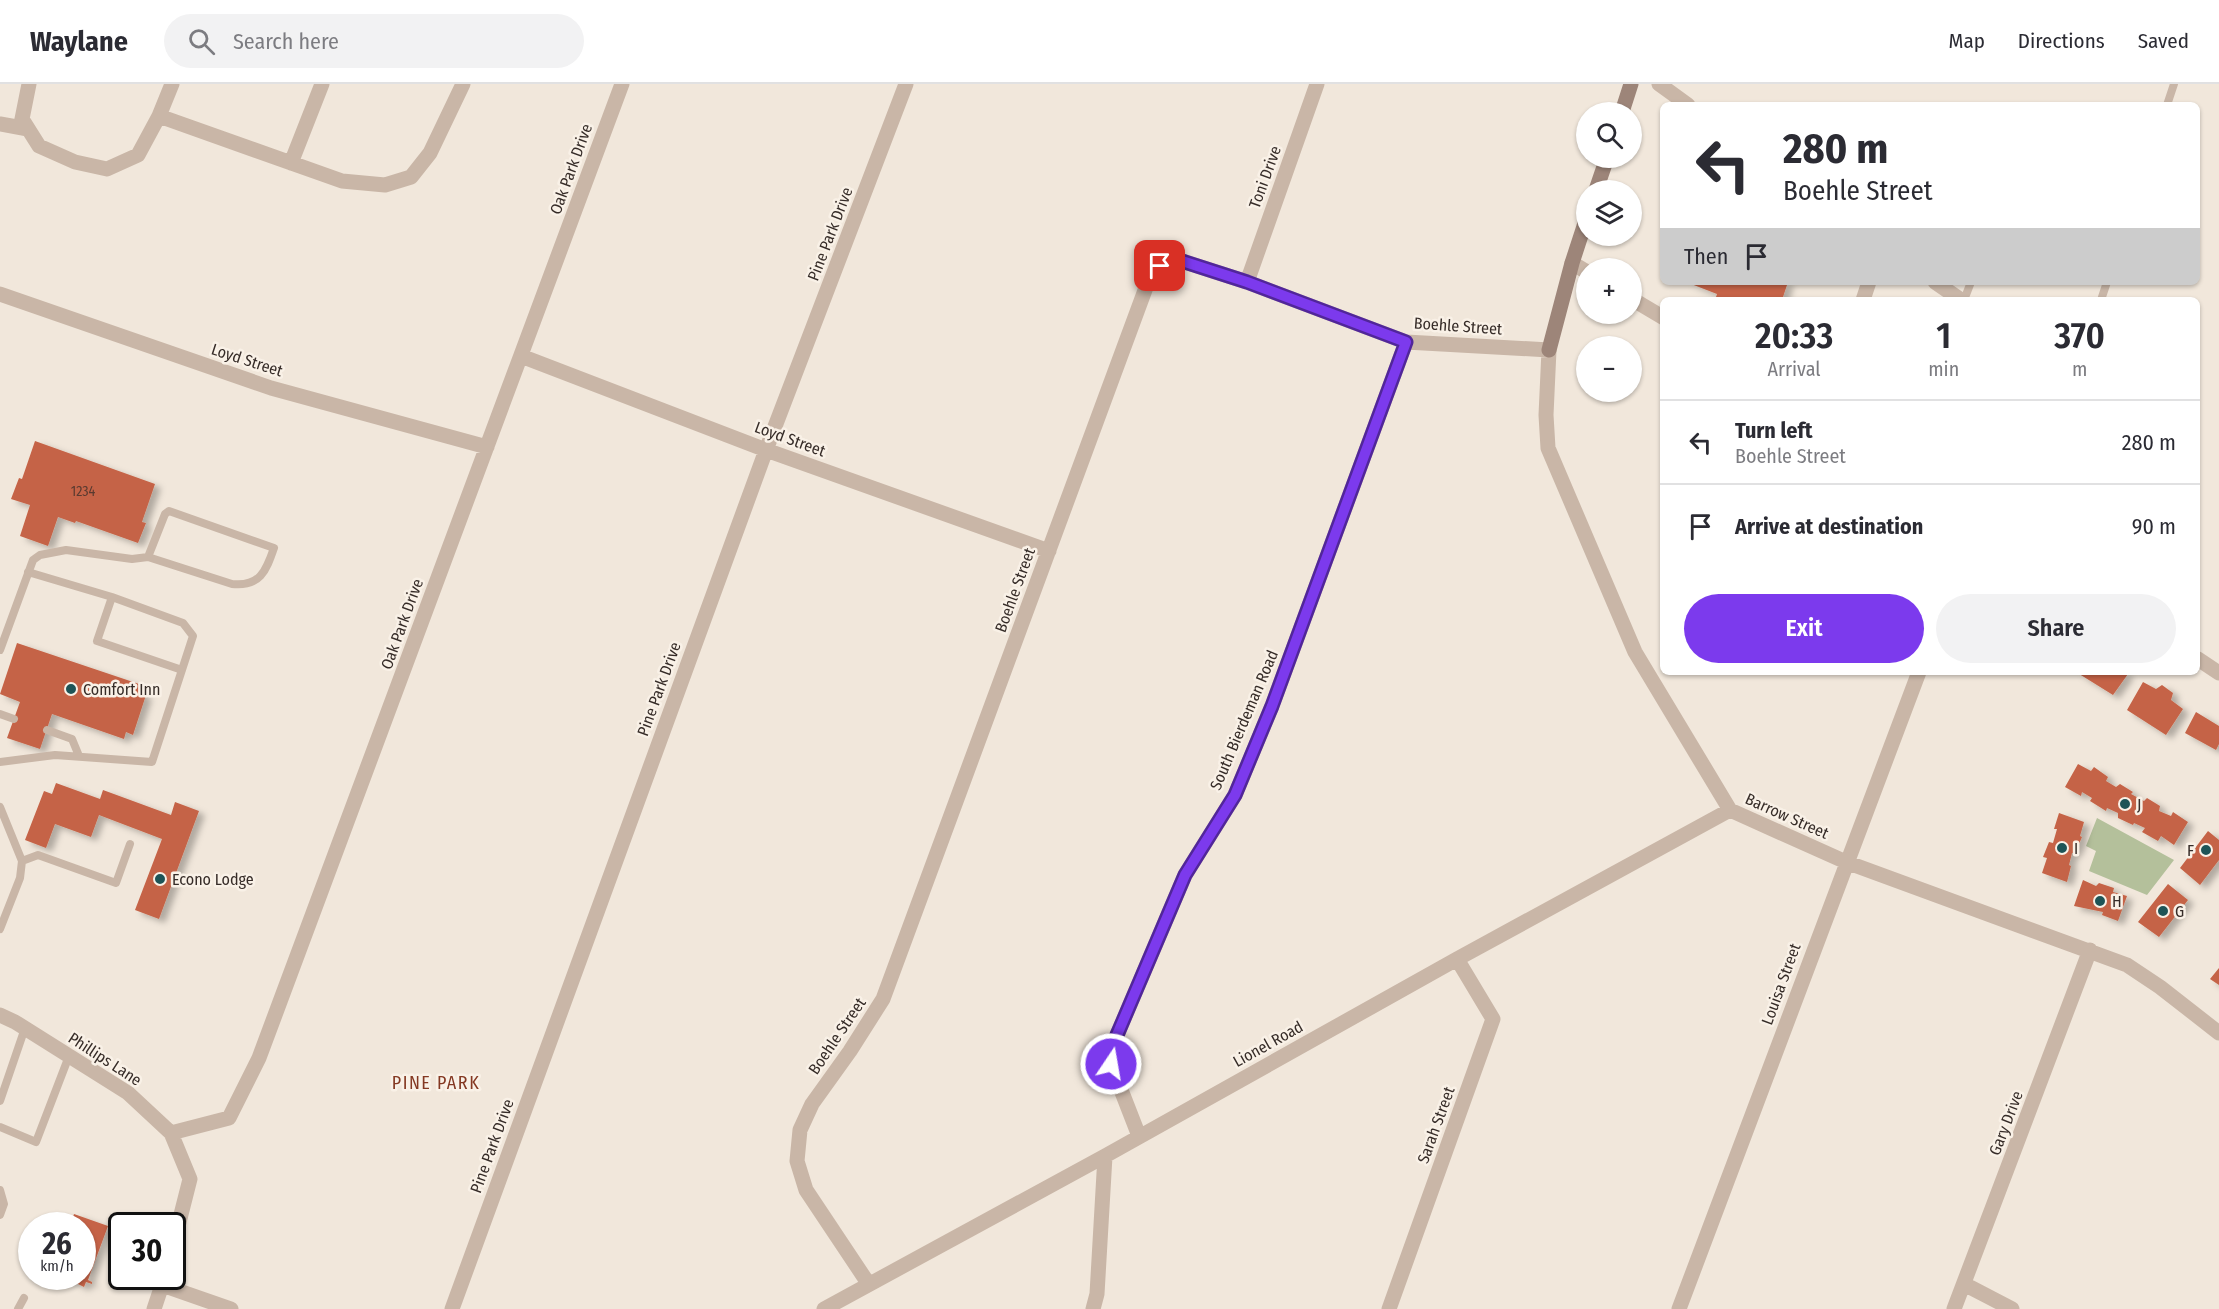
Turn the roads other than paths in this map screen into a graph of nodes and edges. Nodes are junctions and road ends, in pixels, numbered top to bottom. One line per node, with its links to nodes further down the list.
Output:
1 (29, 84): 16 (street)
2 (172, 84): 14 (street)
3 (322, 84): 17 (street)
4 (463, 84): 17 (street)
5 (622, 84): 29 (street, Oak Park Drive)
6 (906, 84): 31 (street, Pine Park Drive)
7 (1317, 84): 21 (street, Toni Drive)
8 (1631, 84): 11 (street)
9 (1659, 84): 12 (street)
10 (2174, 84): 13 (lane)
11 (1625, 102)
12 (1684, 102)
13 (2168, 102)
14 (159, 116): 16 (street); 17 (street)
15 (0, 124): 16 (street)
16 (28, 129)
17 (291, 163)
18 (1578, 246): 19 (street)
19 (1572, 263): 20 (street); 28 (street)
20 (1576, 265)
21 (1247, 282): 27 (street, Boehle Street); 32 (street, Boehle Street)
22 (1940, 285): 24 (street)
23 (0, 294): 30 (street, Loyd Street)
24 (1958, 297)
25 (1642, 305): 26 (street)
26 (1660, 316)
27 (1406, 342): 28 (street, Boehle Street); 61 (street, South Bierdeman Road)
28 (1550, 350): 47 (street, Barrow Street)
29 (521, 356): 30 (street, Oak Park Drive); 31 (street, Loyd Street)
30 (487, 447): 60 (street, Oak Park Drive)
31 (766, 450): 32 (street, Loyd Street); 74 (street, Pine Park Drive)
32 (1049, 551): 66 (street, Boehle Street)
33 (148, 557): 33 (lane); 34 (lane)
34 (28, 572): 35 (lane); 36 (lane)
35 (112, 597): 38 (lane); 38 (lane)
36 (0, 650)
37 (2200, 660): 39 (street)
38 (182, 670): 44 (lane)
39 (2219, 674)
40 (1918, 675): 50 (street, Louisa Street)
41 (0, 714): 42 (lane)
42 (14, 719)
43 (47, 730): 44 (lane)
44 (79, 756): 45 (lane)
45 (0, 762)
46 (0, 807): 49 (lane)
47 (1730, 810): 50 (street, Barrow Street); 53 (street, Lionel Road)
48 (130, 844): 49 (lane)
49 (22, 861): 51 (lane)
50 (1846, 862): 52 (street, Barrow Street); 78 (street, Louisa Street)
51 (0, 928)
52 (2090, 950): 56 (street, Barrow Street); 67 (street, Gary Drive)
53 (1457, 958): 61 (street, Lionel Road); 77 (street, Sarah Street)
54 (0, 1016): 55 (street, Phillips Lane)
55 (26, 1028): 57 (street, Phillips Lane); 58 (lane)
56 (2219, 1033)
57 (69, 1056): 59 (lane); 60 (street, Phillips Lane)
58 (0, 1101)
59 (0, 1127)
60 (171, 1133): 64 (street, Phillips Lane)
61 (1139, 1136): 62 (street, Lionel Road)
62 (1106, 1156): 66 (street, Lionel Road); 76 (street)
63 (1, 1193): 65 (lane)
64 (182, 1212)
65 (0, 1215)
66 (868, 1283): 75 (street, Lionel Road)
67 (1964, 1284): 79 (street, Gary Drive); 80 (street)
68 (161, 1290): 72 (street)
69 (186, 1290): 73 (street)
70 (24, 1298): 71 (lane)
71 (18, 1309)
72 (154, 1309)
73 (231, 1309)
74 (452, 1309)
75 (824, 1309)
76 (1093, 1309)
77 (1389, 1309)
78 (1679, 1309)
79 (1954, 1309)
80 (2012, 1309)

